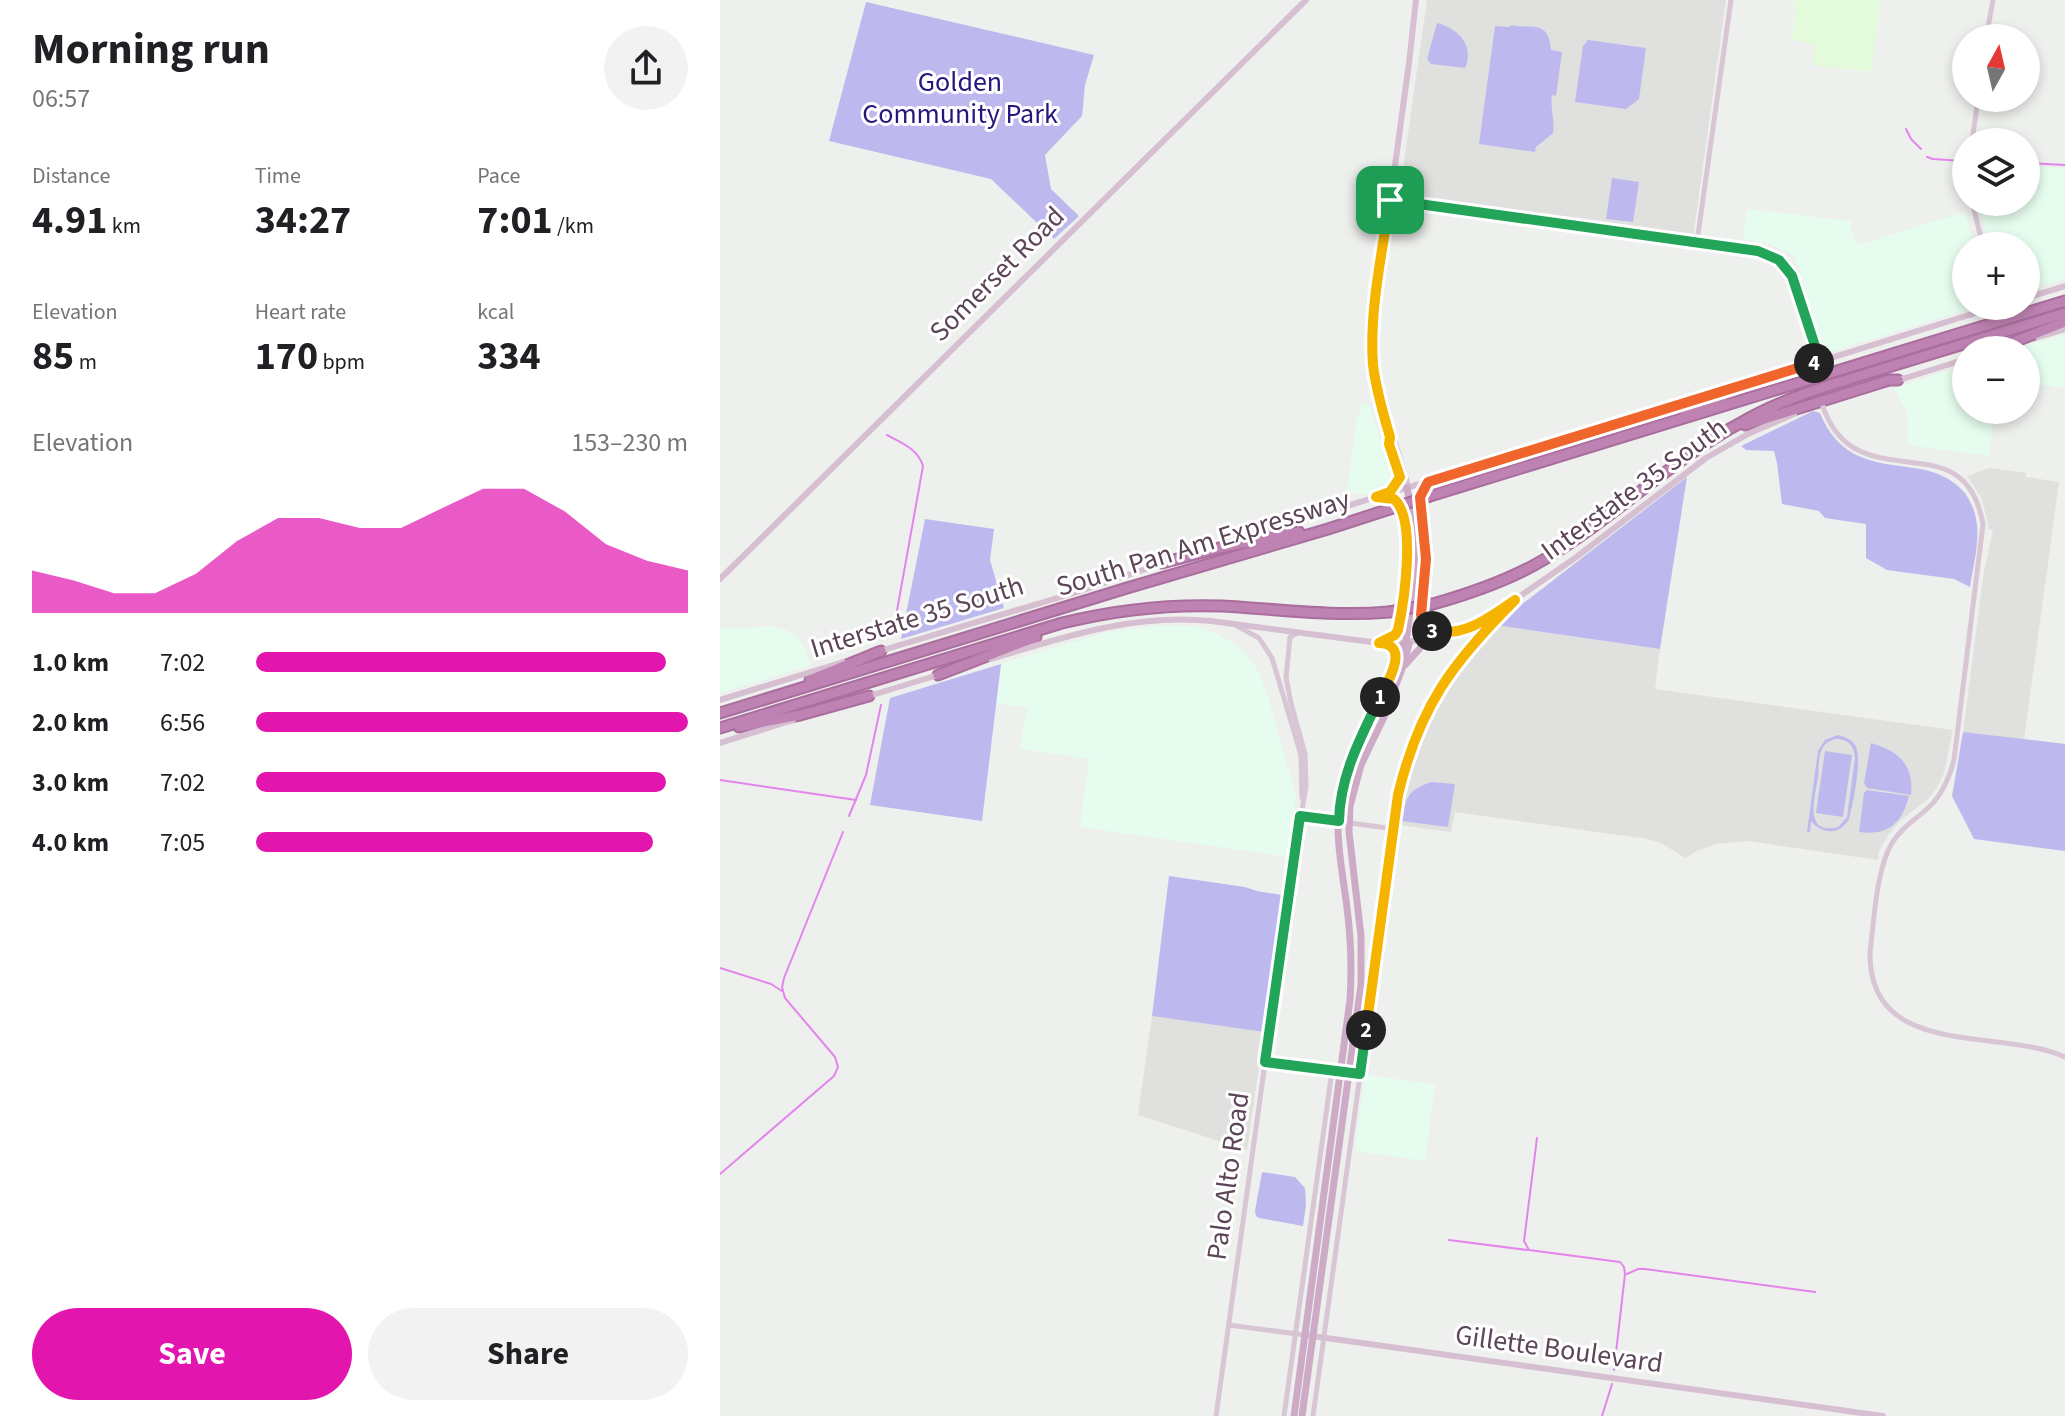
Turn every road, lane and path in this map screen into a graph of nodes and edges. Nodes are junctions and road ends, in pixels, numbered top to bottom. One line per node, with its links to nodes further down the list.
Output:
1 (1306, 0): 31 (main road, Somerset Road)
2 (1416, 0): 6 (main road)
3 (1731, 0): 7 (street)
4 (1993, 0): 5 (street)
5 (1989, 24)
6 (1390, 200): 7 (street); 24 (main road)
7 (1697, 242): 17 (street)
8 (2065, 286): 9 (main road)
9 (2040, 294)
10 (2065, 301): 22 (highway, South Pan Am Expressway)
11 (2065, 313): 23 (highway)
12 (1953, 320): 17 (main road, Interstate 35 South)
13 (2065, 322): 15 (highway)
14 (2065, 329): 16 (main road)
15 (2030, 336)
16 (2040, 336)
17 (1820, 361): 19 (main road, Interstate 35 South)
18 (1952, 363): 20 (main road, Interstate 35 South)
19 (1766, 378): 22 (highway); 25 (main road, Interstate 35 South)
20 (1898, 380): 21 (main road, Interstate 35 South); 23 (highway)
21 (1822, 404): 32 (main road, Interstate 35 South); 55 (street)
22 (1623, 437): 29 (highway, South Pan Am Expressway, bridge)
23 (1709, 441): 33 (highway, South Pan Am Expressway, bridge)
24 (1402, 476): 25 (main road); 26 (main road); 27 (main road)
25 (1425, 483): 26 (main road, Interstate 35 South); 36 (main road)
26 (1407, 488): 27 (main road, Interstate 35 South); 38 (main road)
27 (1390, 492): 28 (main road, Interstate 35 South)
28 (1376, 497): 30 (main road, Interstate 35 South); 39 (main road)
29 (1399, 506): 30 (highway); 46 (highway, South Pan Am Expressway)
30 (1162, 563): 40 (main road, Interstate 35 South)
31 (720, 579)
32 (1515, 600): 36 (main road, Interstate 35 South); 54 (street)
33 (1143, 608): 43 (highway); 48 (highway, South Pan Am Expressway)
34 (1228, 623): 35 (main road, Interstate 35 South); 43 (main road, Interstate 35 South); 50 (street, Palo Alto Road)
35 (1298, 632): 39 (main road, Interstate 35 South); 50 (street, Palo Alto Road)
36 (1450, 633): 37 (main road, Interstate 35 South)
37 (1438, 637): 38 (main road, Interstate 35 South); 42 (main road)
38 (1406, 642): 39 (main road, Interstate 35 South); 41 (main road); 42 (main road)
39 (1382, 643): 41 (main road)
40 (881, 651): 45 (main road, Interstate 35 South); 46 (highway)
41 (1397, 659): 52 (main road)
42 (1403, 666): 53 (main road)
43 (938, 675): 44 (main road)
44 (869, 696): 48 (highway); 49 (main road)
45 (720, 700)
46 (735, 708): 47 (highway, South Pan Am Expressway)
47 (720, 713)
48 (720, 730)
49 (720, 743)
50 (1302, 799): 51 (street, Palo Alto Road)
51 (1300, 816): 52 (street); 56 (street, Palo Alto Road)
52 (1339, 821): 53 (street); 58 (main road)
53 (1349, 822): 54 (street); 58 (main road)
54 (1394, 829): 59 (street)
55 (2065, 1057)
56 (1265, 1062): 57 (street); 60 (street, Palo Alto Road)
57 (1332, 1071): 58 (street); 61 (street)
58 (1346, 1073): 59 (street); 61 (main road)
59 (1360, 1074): 62 (street)
60 (1229, 1325): 61 (street, Gillette Boulevard); 63 (street, Palo Alto Road)
61 (1305, 1335): 62 (main road, Gillette Boulevard); 64 (street); 65 (main road); 66 (main road)
62 (1324, 1338): 67 (street); 68 (main road, Gillette Boulevard)
63 (1216, 1416)
64 (1284, 1416)
65 (1294, 1416)
66 (1302, 1416)
67 (1313, 1416)
68 (1883, 1416)

